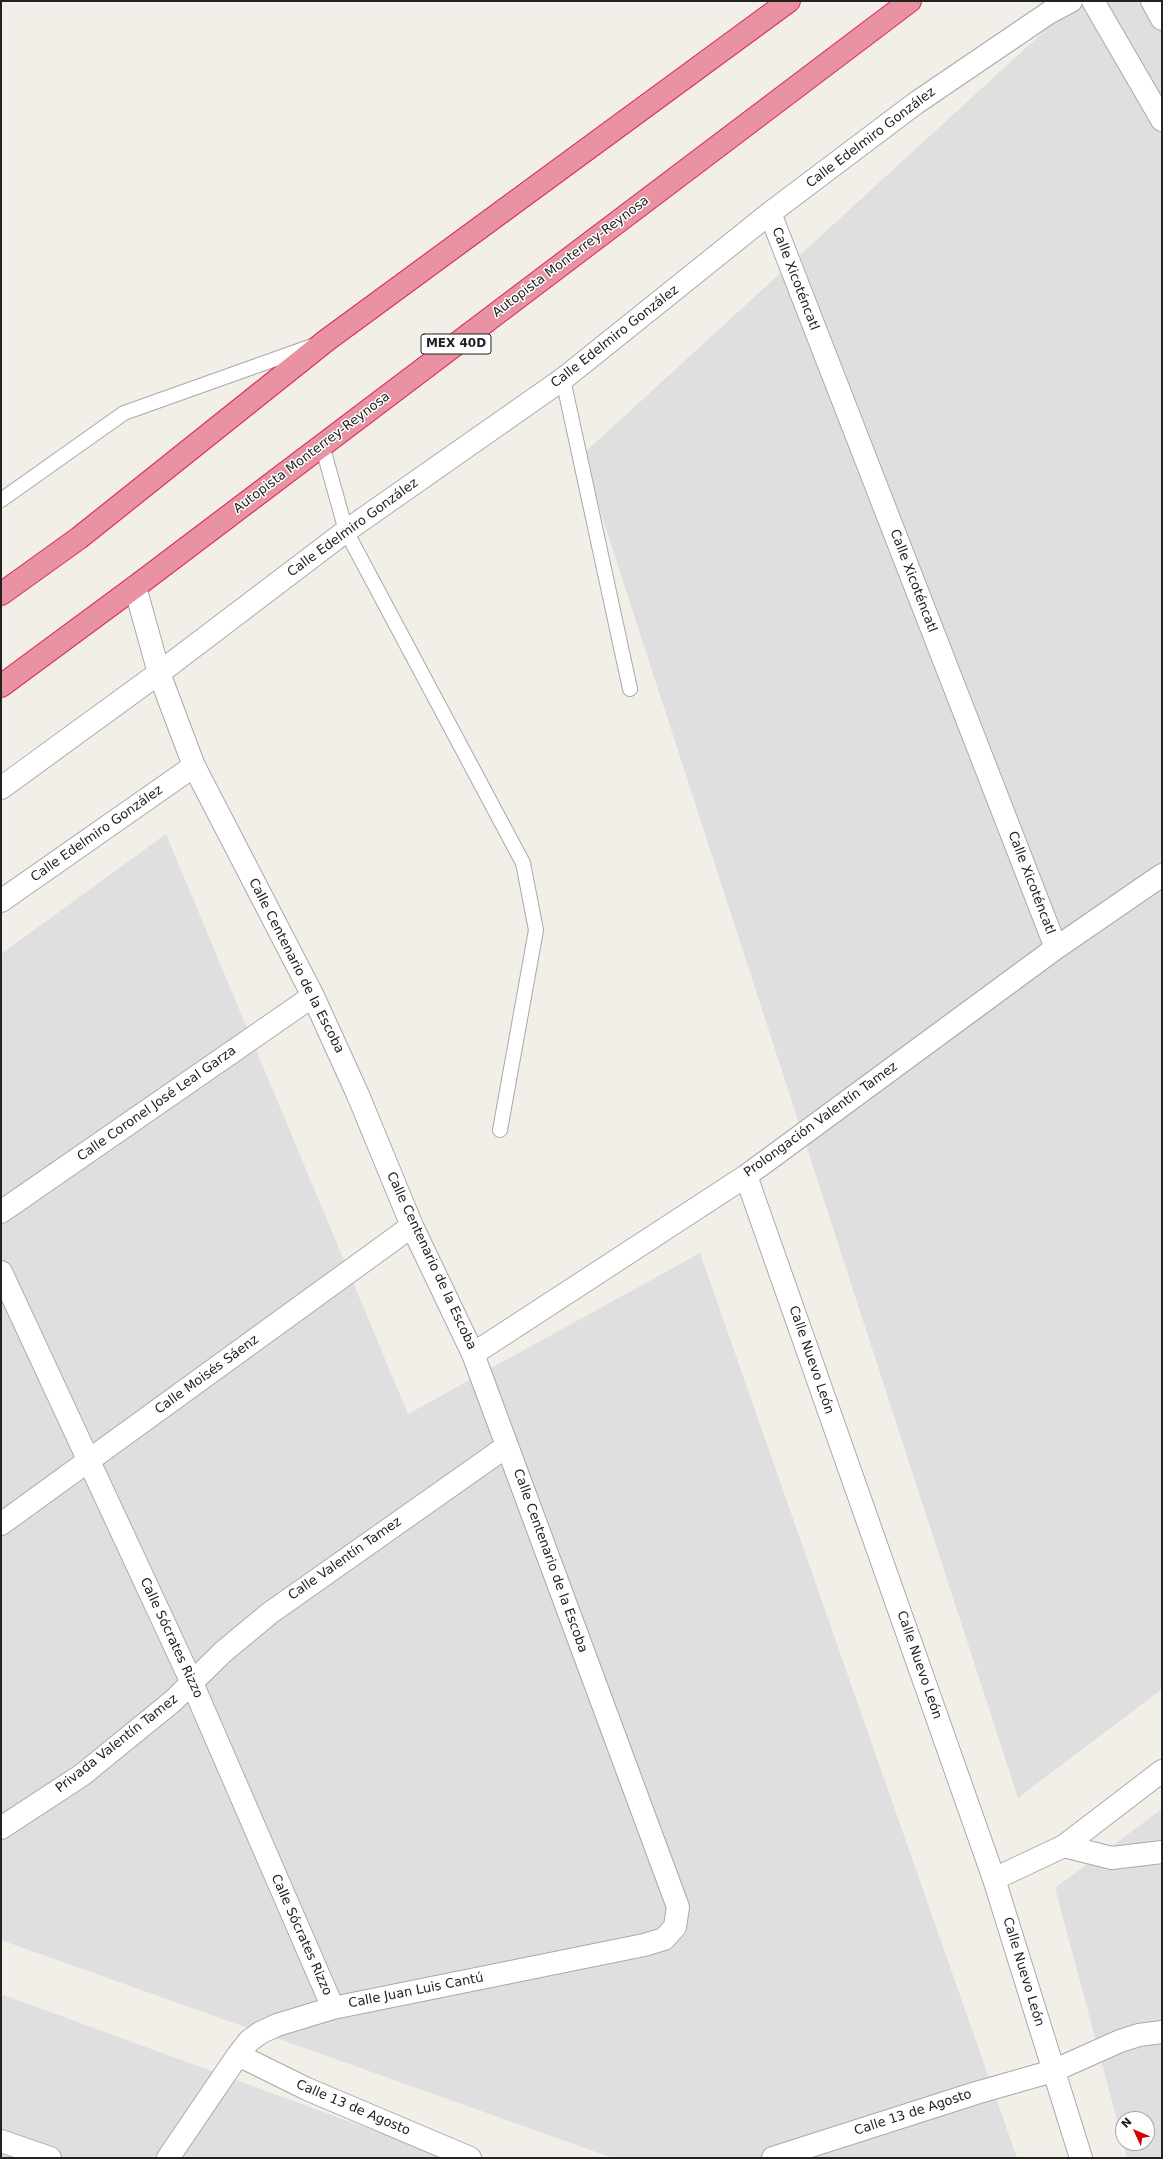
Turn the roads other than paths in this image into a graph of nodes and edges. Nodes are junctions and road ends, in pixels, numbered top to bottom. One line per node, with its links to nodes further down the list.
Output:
1 (789, 1): 9 (highway)
2 (910, 1): 11 (highway, Autopista Monterrey-Reynosa / MEX 40D)
3 (1071, 1): 8 (street, Calle Edelmiro González)
4 (1093, 1): 7 (street)
5 (1152, 1): 6 (street)
6 (1162, 19)
7 (1162, 120)
8 (770, 214): 10 (street, Calle Edelmiro González); 23 (street, Calle Xicoténcatl)
9 (327, 340): 12 (lane); 15 (highway)
10 (563, 380): 13 (street, Calle Edelmiro González); 18 (lane)
11 (322, 445): 13 (lane); 14 (highway, Autopista Monterrey-Reynosa / MEX 40D)
12 (1, 500)
13 (346, 531): 16 (street, Calle Edelmiro González); 25 (lane)
14 (136, 587): 16 (street, Calle Centenario de la Escoba); 17 (highway, Autopista Monterrey-Reynosa / MEX 40D)
15 (1, 594)
16 (159, 673): 19 (street, Calle Centenario de la Escoba); 20 (street, Calle Edelmiro González)
17 (1, 686)
18 (630, 689)
19 (194, 766): 22 (street, Calle Edelmiro González); 24 (street, Calle Centenario de la Escoba)
20 (1, 788)
21 (1162, 875): 23 (street, Prolongación Valentín Tamez)
22 (1, 902)
23 (1056, 948): 26 (street, Prolongación Valentín Tamez)
24 (313, 996): 27 (street, Calle Coronel José Leal Garza); 28 (street, Calle Centenario de la Escoba)
25 (500, 1130)
26 (746, 1176): 30 (street, Prolongación Valentín Tamez); 39 (street, Calle Nuevo León)
27 (1, 1212)
28 (412, 1226): 30 (street, Calle Centenario de la Escoba); 32 (street, Calle Moisés Sáenz)
29 (1, 1272): 32 (street, Calle Sócrates Rizzo)
30 (474, 1354): 31 (street, Calle Centenario de la Escoba)
31 (507, 1446): 34 (street, Calle Valentín Tamez); 40 (street, Calle Centenario de la Escoba)
32 (89, 1461): 33 (street, Calle Moisés Sáenz); 34 (street, Calle Sócrates Rizzo)
33 (1, 1524)
34 (192, 1684): 36 (street, Privada Valentín Tamez); 41 (street, Calle Sócrates Rizzo)
35 (1162, 1771): 37 (street)
36 (1, 1828)
37 (1064, 1846): 38 (street); 39 (street)
38 (1162, 1852)
39 (994, 1879): 44 (street, Calle Nuevo León)
40 (675, 1928): 41 (street, Calle Juan Luis Cantú)
41 (333, 2008): 43 (street, Calle Juan Luis Cantú)
42 (1162, 2032): 44 (street, Calle 13 de Agosto)
43 (238, 2055): 47 (street, Calle Juan Luis Cantú); 48 (street, Calle 13 de Agosto)
44 (1053, 2071): 49 (street, Calle 13 de Agosto); 50 (street, Calle Nuevo León)
45 (1, 2140): 46 (street)
46 (50, 2158)
47 (168, 2158)
48 (470, 2158)
49 (773, 2158)
50 (1081, 2158)

